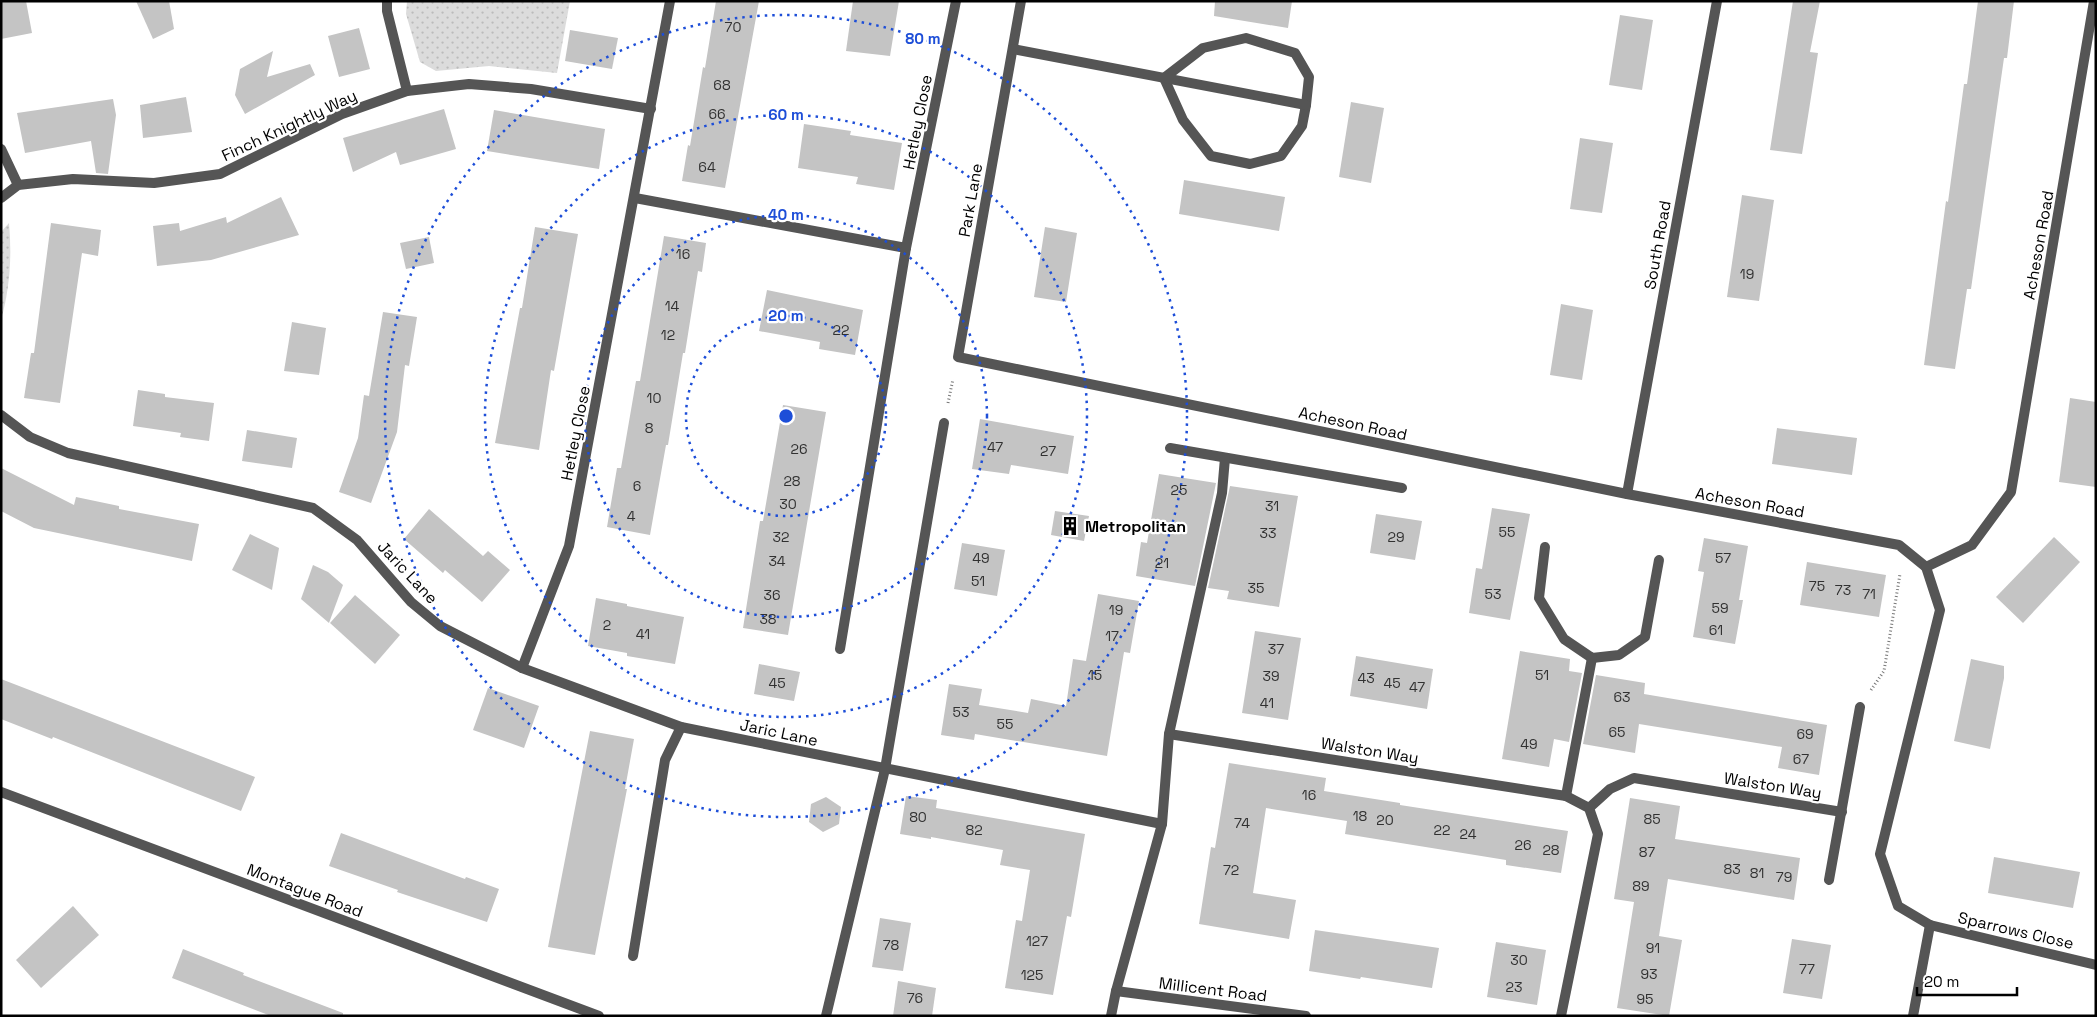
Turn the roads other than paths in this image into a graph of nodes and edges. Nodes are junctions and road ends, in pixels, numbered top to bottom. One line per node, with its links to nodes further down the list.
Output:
1 (387, 1): 9 (street)
2 (670, 1): 11 (street, Hetley Close)
3 (956, 1): 16 (street, Hetley Close)
4 (1021, 1): 7 (street, Park Lane)
5 (1717, 1): 23 (street, South Road)
6 (2094, 1): 26 (street, Acheson Road)
7 (1013, 49): 8 (street); 17 (street, Park Lane)
8 (1164, 78): 10 (street); 10 (street); 10 (street)
9 (407, 91): 11 (street, Finch Knightly Way); 13 (street, Finch Knightly Way)
10 (1306, 105)
11 (651, 109): 15 (street, Hetley Close)
12 (1, 149): 13 (street)
13 (18, 185): 14 (street)
14 (1, 198)
15 (635, 198): 16 (street); 29 (street, Hetley Close)
16 (906, 248): 27 (street, Hetley Close)
17 (958, 357): 23 (street, Acheson Road)
18 (1, 415): 29 (street, Jaric Lane)
19 (944, 423): 33 (street)
20 (1170, 448): 21 (street)
21 (1225, 458): 22 (street); 32 (street)
22 (1402, 488)
23 (1627, 494): 26 (street, Acheson Road)
24 (1545, 547): 28 (street)
25 (1659, 560): 28 (street)
26 (1926, 567): 40 (street, Sparrows Close)
27 (840, 649)
28 (1592, 658): 35 (street)
29 (522, 668): 31 (street, Jaric Lane)
30 (1860, 707): 37 (street, Walston Way)
31 (680, 727): 33 (street, Jaric Lane); 41 (street)
32 (1169, 734): 35 (street, Walston Way); 38 (street)
33 (885, 769): 38 (street, Jaric Lane); 45 (street)
34 (1, 792): 44 (street, Montague Road)
35 (1566, 796): 36 (street, Walston Way)
36 (1589, 808): 37 (street, Walston Way); 48 (street)
37 (1842, 812): 39 (street, Walston Way)
38 (1162, 824): 43 (street)
39 (1829, 880)
40 (1930, 925): 42 (street, Sparrows Close); 49 (street)
41 (633, 956)
42 (2096, 965)
43 (1116, 991): 46 (street); 47 (street, Millicent Road)
44 (598, 1016)
45 (826, 1016)
46 (1111, 1016)
47 (1306, 1016)
48 (1561, 1016)
49 (1913, 1016)

